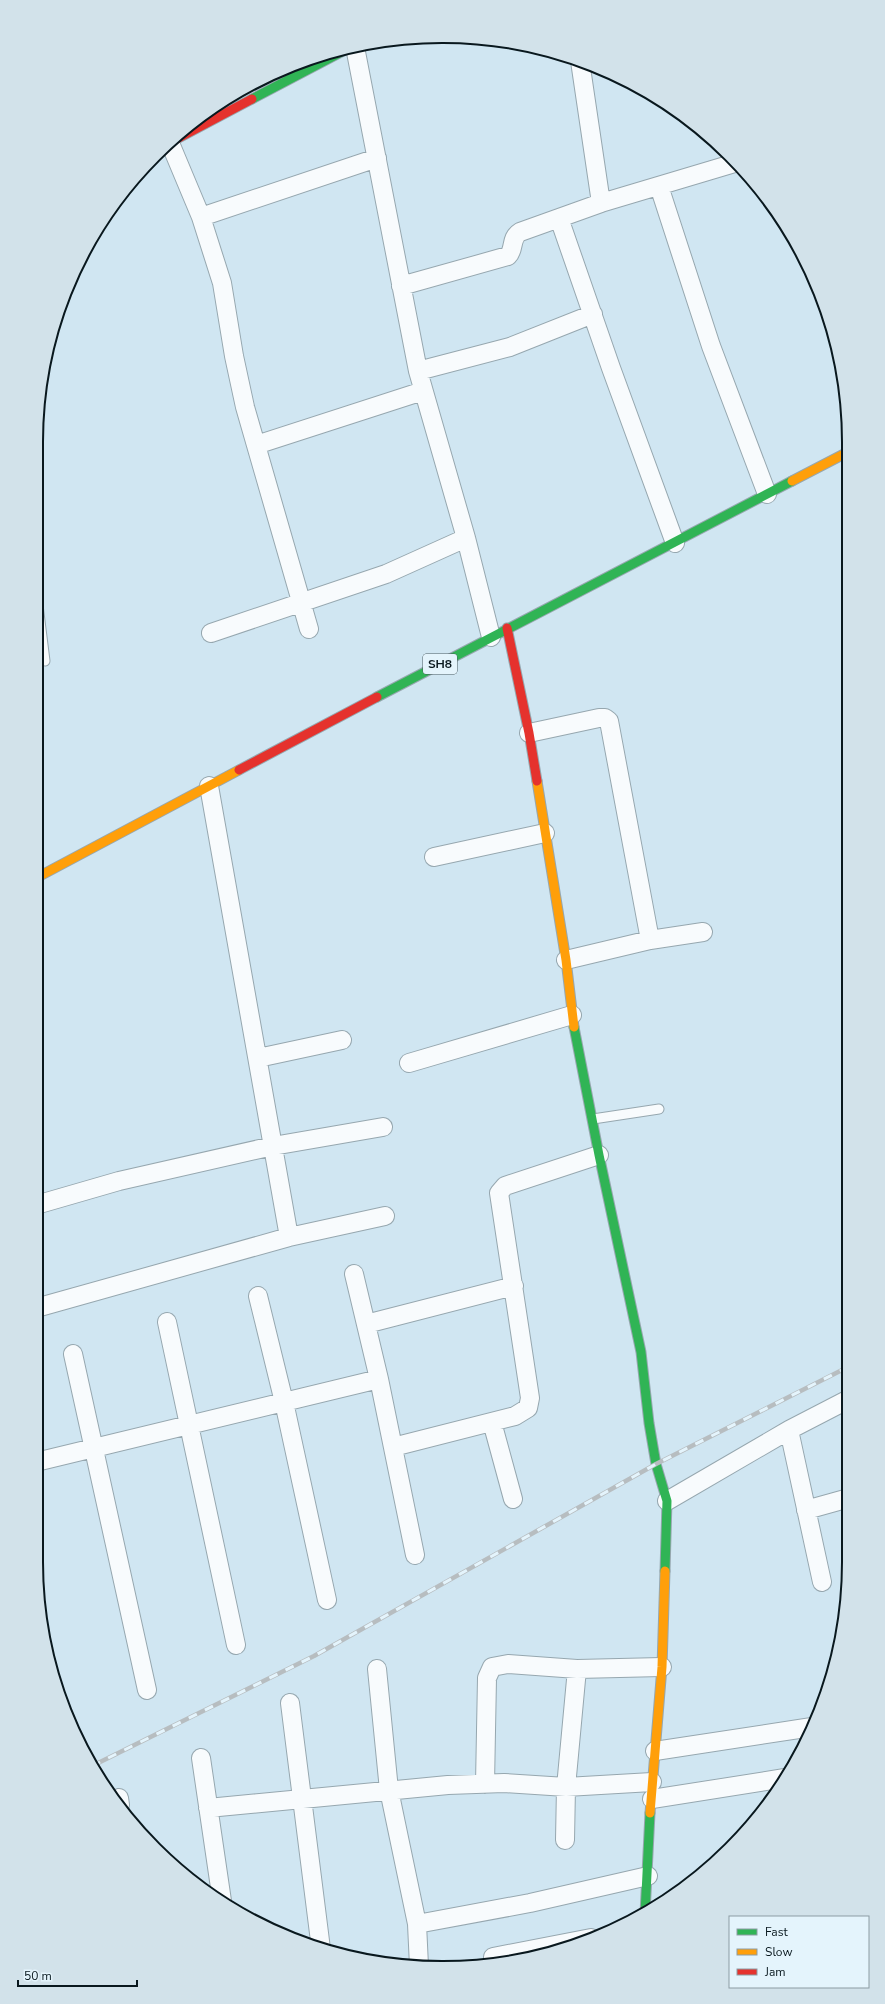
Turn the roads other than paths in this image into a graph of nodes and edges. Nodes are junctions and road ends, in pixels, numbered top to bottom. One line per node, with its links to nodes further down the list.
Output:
1 (356, 53): 6 (street)
2 (325, 61): 4 (street)
3 (581, 68): 9 (street)
4 (191, 132)
5 (173, 148): 10 (street)
6 (377, 158): 10 (street); 12 (street)
7 (729, 165): 8 (street)
8 (659, 186): 9 (street); 18 (street)
9 (601, 203): 11 (street)
10 (201, 217): 16 (street)
11 (559, 218): 12 (street); 13 (street)
12 (401, 286): 14 (street)
13 (592, 314): 14 (street); 20 (street)
14 (418, 371): 15 (street)
15 (423, 391): 16 (street); 19 (street)
16 (256, 445): 21 (street)
17 (842, 455): 18 (street, SH8)
18 (767, 494): 20 (street, SH8)
19 (466, 538): 21 (street); 25 (street)
20 (676, 543): 22 (street, SH8)
21 (302, 602): 23 (street); 24 (street)
22 (507, 628): 25 (street, SH8); 28 (street)
23 (309, 629)
24 (211, 633)
25 (491, 637): 29 (street, SH8)
26 (43, 645): 27 (lane)
27 (45, 661)
28 (529, 733): 30 (street); 34 (street)
29 (208, 786): 32 (street, SH8); 38 (street)
30 (545, 833): 31 (street); 35 (street)
31 (434, 857)
32 (43, 874)
33 (703, 932): 34 (street)
34 (650, 940): 35 (street)
35 (566, 960): 36 (street)
36 (572, 1016): 39 (street); 41 (street)
37 (342, 1040): 38 (street)
38 (258, 1058): 43 (street)
39 (409, 1063)
40 (659, 1108): 41 (lane)
41 (592, 1118): 44 (street)
42 (383, 1127): 43 (street)
43 (273, 1146): 45 (street); 47 (street)
44 (599, 1155): 49 (street); 66 (street)
45 (43, 1203)
46 (385, 1216): 47 (street)
47 (289, 1237): 51 (street)
48 (354, 1274): 53 (street)
49 (514, 1286): 53 (street); 58 (street)
50 (258, 1296): 56 (street)
51 (43, 1306)
52 (167, 1322): 59 (street)
53 (366, 1324): 55 (street)
54 (72, 1354): 61 (street)
55 (379, 1379): 56 (street); 62 (street)
56 (284, 1402): 59 (street); 70 (street)
57 (842, 1402): 60 (street)
58 (492, 1422): 62 (street); 64 (street)
59 (189, 1424): 61 (street); 71 (street)
60 (789, 1430): 66 (street); 67 (street)
61 (93, 1447): 63 (street); 75 (street)
62 (393, 1447): 68 (street)
63 (43, 1460)
64 (513, 1499)
65 (842, 1500): 67 (street)
66 (667, 1501): 72 (street)
67 (806, 1510): 69 (street)
68 (415, 1555)
69 (822, 1582)
70 (327, 1600)
71 (236, 1645)
72 (662, 1667): 74 (street); 78 (street)
73 (377, 1669): 83 (street)
74 (577, 1669): 81 (street); 82 (street)
75 (147, 1690)
76 (290, 1703): 85 (street)
77 (806, 1728): 78 (street)
78 (655, 1751): 84 (street)
79 (201, 1758): 86 (street)
80 (778, 1779): 84 (street)
81 (485, 1784): 82 (street); 83 (street)
82 (566, 1788): 84 (street); 87 (street)
83 (389, 1790): 85 (street); 91 (street)
84 (652, 1791): 88 (street)
85 (303, 1799): 86 (street); 92 (street)
86 (208, 1808): 89 (street)
87 (565, 1840)
88 (648, 1876): 90 (street); 91 (street)
89 (221, 1894)
90 (649, 1903)
91 (417, 1924): 95 (street)
92 (320, 1942)
93 (549, 1946): 94 (street)
94 (493, 1957)
95 (419, 1960)

